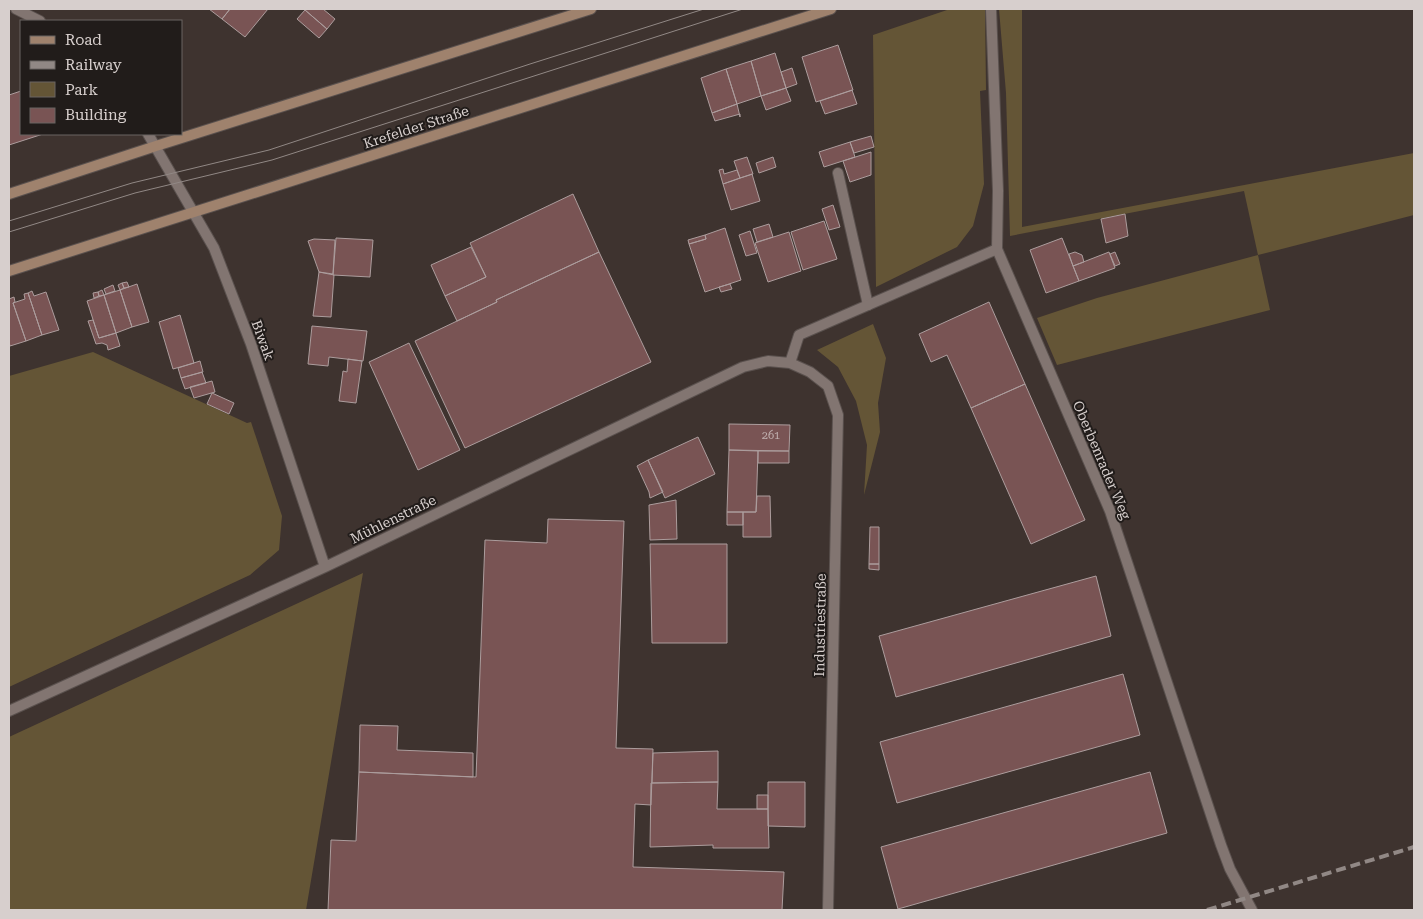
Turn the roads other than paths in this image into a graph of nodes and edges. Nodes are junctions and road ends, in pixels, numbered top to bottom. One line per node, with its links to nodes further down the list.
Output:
1 (16, 9): 5 (street)
2 (591, 9): 7 (main road)
3 (831, 9): 10 (main road, Krefelder Straße)
4 (992, 9): 11 (street, Oberbenrader Weg)
5 (38, 20)
6 (149, 135): 7 (street, Biwak)
7 (156, 146): 9 (main road); 10 (street, Biwak)
8 (838, 173): 13 (street)
9 (9, 194)
10 (192, 212): 12 (main road, Krefelder Straße); 15 (street, Biwak)
11 (997, 249): 13 (street); 18 (street, Oberbenrader Weg)
12 (9, 271)
13 (868, 305): 14 (street)
14 (790, 363): 15 (street, Mühlenstraße); 17 (street, Industriestraße)
15 (325, 567): 16 (street, Mühlenstraße)
16 (9, 711)
17 (828, 910)
18 (1252, 910)

